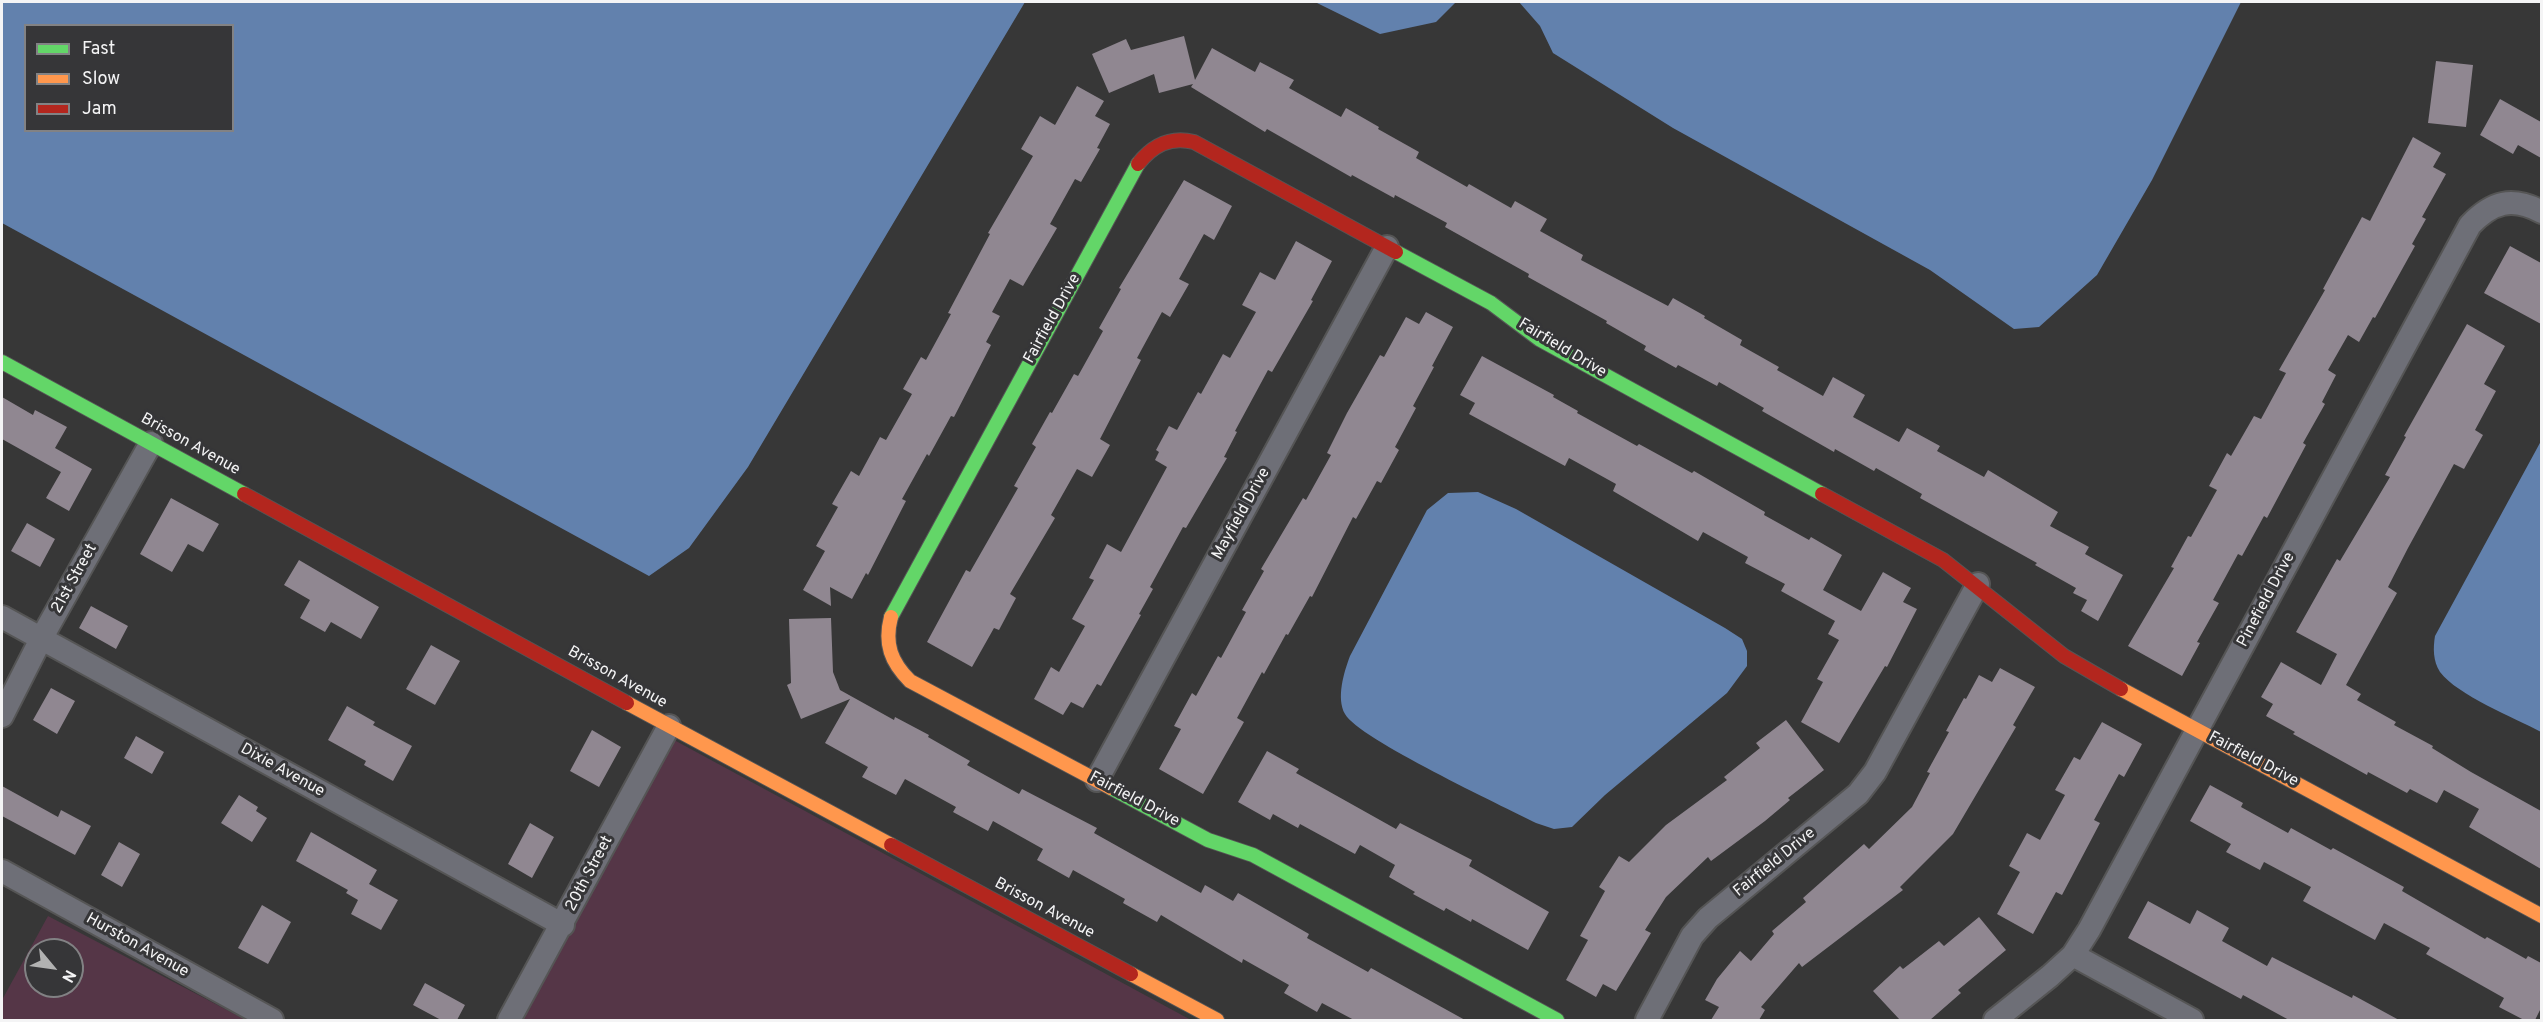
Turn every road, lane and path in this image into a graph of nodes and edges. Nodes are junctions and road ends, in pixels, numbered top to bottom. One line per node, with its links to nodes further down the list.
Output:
1 (2541, 212): 10 (street, Pinefield Drive)
2 (1387, 247): 5 (street, Fairfield Drive); 11 (street, Mayfield Drive); 11 (street, Fairfield Drive)
3 (2, 362): 4 (street, Brisson Avenue)
4 (151, 443): 7 (street, 21st Street); 9 (street, Brisson Avenue)
5 (1978, 584): 10 (street, Fairfield Drive); 20 (street, Fairfield Drive)
6 (2, 617): 7 (street, Dixie Avenue)
7 (41, 639): 8 (street, 21st Street); 14 (street, Dixie Avenue)
8 (2, 716)
9 (669, 726): 14 (street, 20th Street); 18 (street, Brisson Avenue)
10 (2197, 730): 13 (street, Fairfield Drive); 15 (street, Pinefield Drive)
11 (1096, 780): 19 (street, Fairfield Drive)
12 (2, 871): 16 (street, Hurston Avenue)
13 (2541, 916)
14 (563, 925): 17 (street, 20th Street)
15 (2073, 955): 21 (street, Pinefield Drive); 22 (street)
16 (272, 1020)
17 (510, 1020)
18 (1217, 1020)
19 (1557, 1020)
20 (1647, 1020)
21 (1995, 1020)
22 (2192, 1020)

